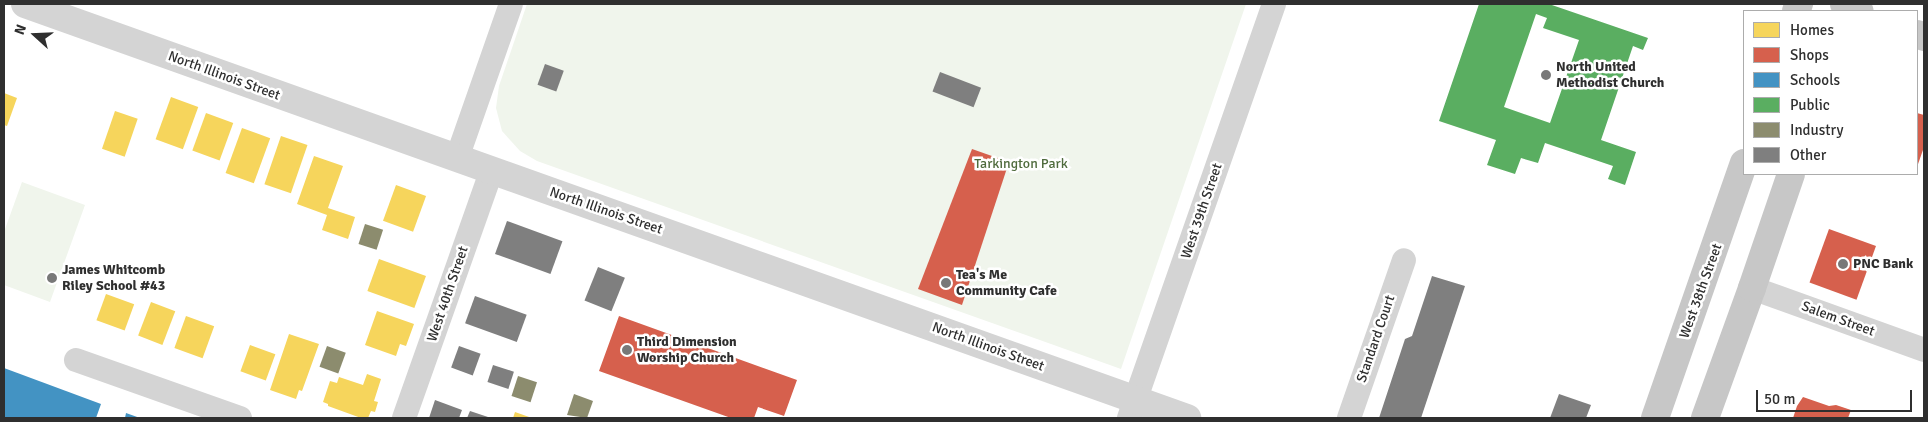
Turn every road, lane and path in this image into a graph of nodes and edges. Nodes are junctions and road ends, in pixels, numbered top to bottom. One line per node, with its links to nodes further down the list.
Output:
1 (25, 4): 4 (street, North Illinois Street)
2 (511, 4): 4 (street)
3 (1274, 4): 12 (street, West 39th Street)
4 (458, 158): 6 (street, North Illinois Street)
5 (1743, 166): 17 (main road, West 38th Street)
6 (492, 170): 12 (street, North Illinois Street); 14 (street, West 40th Street)
7 (1791, 175): 9 (main road)
8 (1404, 260): 16 (street, Standard Court)
9 (1752, 288): 10 (street, Salem Street); 18 (main road)
10 (1924, 350)
11 (76, 360): 13 (street)
12 (1132, 409): 15 (street, North Illinois Street)
13 (240, 418)
14 (404, 418)
15 (1187, 418)
16 (1349, 418)
17 (1656, 418)
18 (1704, 418)

